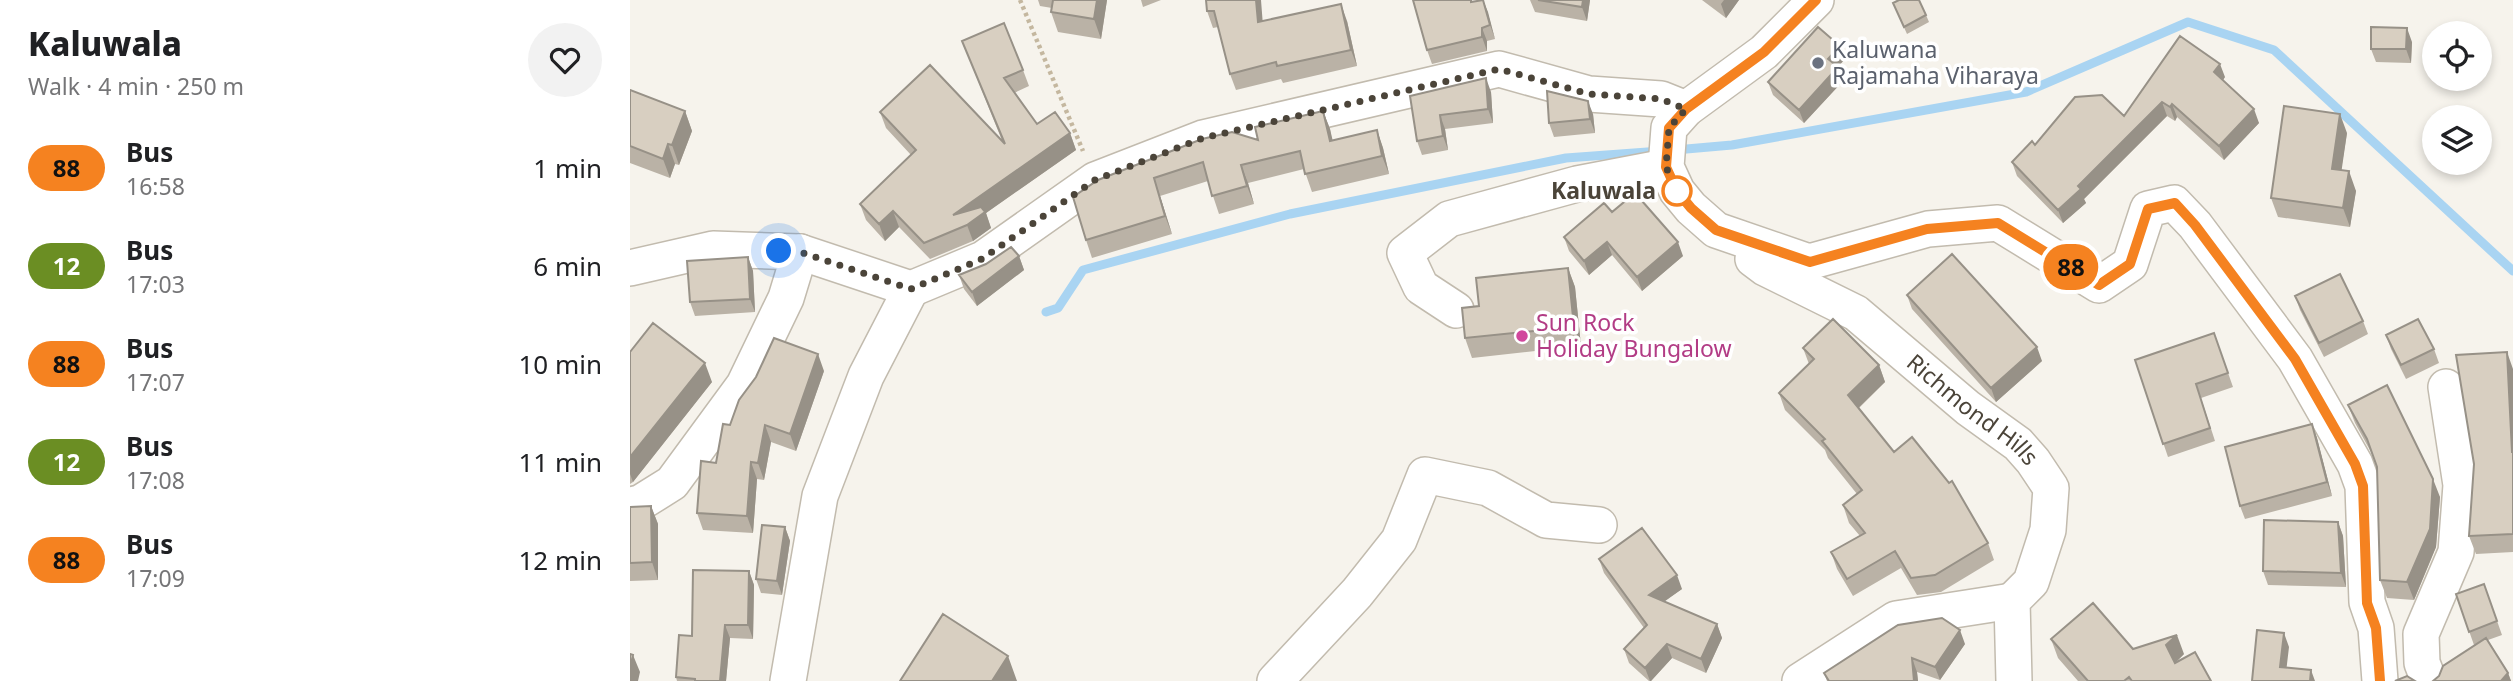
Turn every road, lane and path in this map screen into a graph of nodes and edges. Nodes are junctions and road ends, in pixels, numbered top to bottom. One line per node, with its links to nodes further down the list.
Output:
1 (1020, 0): 4 (path)
2 (1816, 0): 3 (street)
3 (1671, 141): 4 (street); 5 (street, Richmond Hills); 9 (street)
4 (1095, 180): 8 (street)
5 (1716, 230): 13 (street, Richmond Hills); 14 (street)
6 (800, 252): 7 (street); 8 (street); 11 (street)
7 (630, 268)
8 (911, 289): 15 (street)
9 (1456, 310)
10 (2446, 387): 21 (street)
11 (630, 505)
12 (1599, 525): 16 (street)
13 (2012, 601): 17 (street); 18 (street)
14 (2376, 628): 19 (street); 20 (street)
15 (788, 681)
16 (1275, 681)
17 (1800, 681)
18 (2014, 681)
19 (2357, 681)
20 (2380, 681)
21 (2429, 681)

